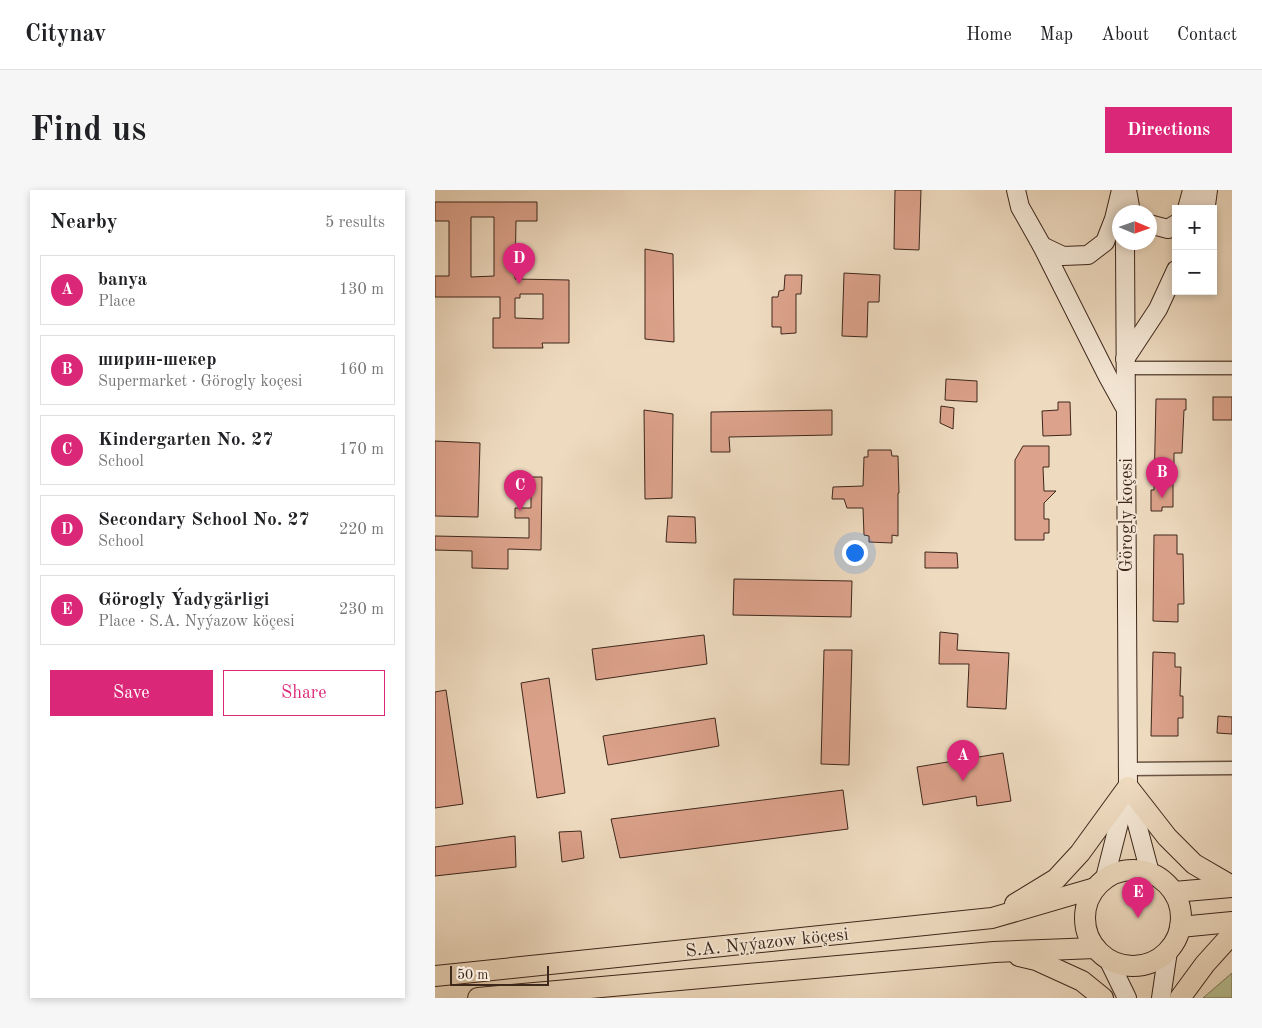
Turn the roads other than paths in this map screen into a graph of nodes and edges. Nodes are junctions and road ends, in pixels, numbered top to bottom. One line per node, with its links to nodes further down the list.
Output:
1 (1016, 190): 11 (street)
2 (1124, 190): 5 (street); 6 (street); 11 (street)
3 (1192, 190): 7 (street)
4 (1208, 190): 8 (street)
5 (1124, 205)
6 (1129, 205)
7 (1188, 205)
8 (1206, 205)
9 (1157, 226): 10 (street)
10 (1172, 226)
11 (1042, 246): 16 (street)
12 (1125, 250): 14 (street, Görogly koçesi)
13 (1172, 278): 14 (street)
14 (1125, 363): 15 (street); 16 (street, Görogly koçesi)
15 (1232, 368)
16 (1125, 409): 18 (street, Görogly koçesi)
17 (1232, 768): 18 (street)
18 (1128, 778): 19 (street); 20 (street); 21 (main road); 23 (main road)
19 (1150, 873): 20 (main road); 22 (main road)
20 (1100, 883): 23 (main road, S.A. Nyýazow köçesi); 29 (main road)
21 (1232, 886): 22 (main road)
22 (1174, 892): 25 (main road)
23 (992, 918): 30 (main road, S.A. Nyýazow köçesi)
24 (1232, 922): 25 (main road)
25 (1180, 927): 27 (main road)
26 (1232, 934): 35 (main road)
27 (1168, 951): 29 (main road); 34 (street)
28 (995, 952): 29 (main road, S.A. Nyýazow köçesi); 31 (main road, S.A. Nyýazow köçesi); 32 (main road)
29 (1101, 954): 33 (street)
30 (435, 976)
31 (478, 998)
32 (1103, 998)
33 (1127, 998)
34 (1161, 998)
35 (1180, 998)

